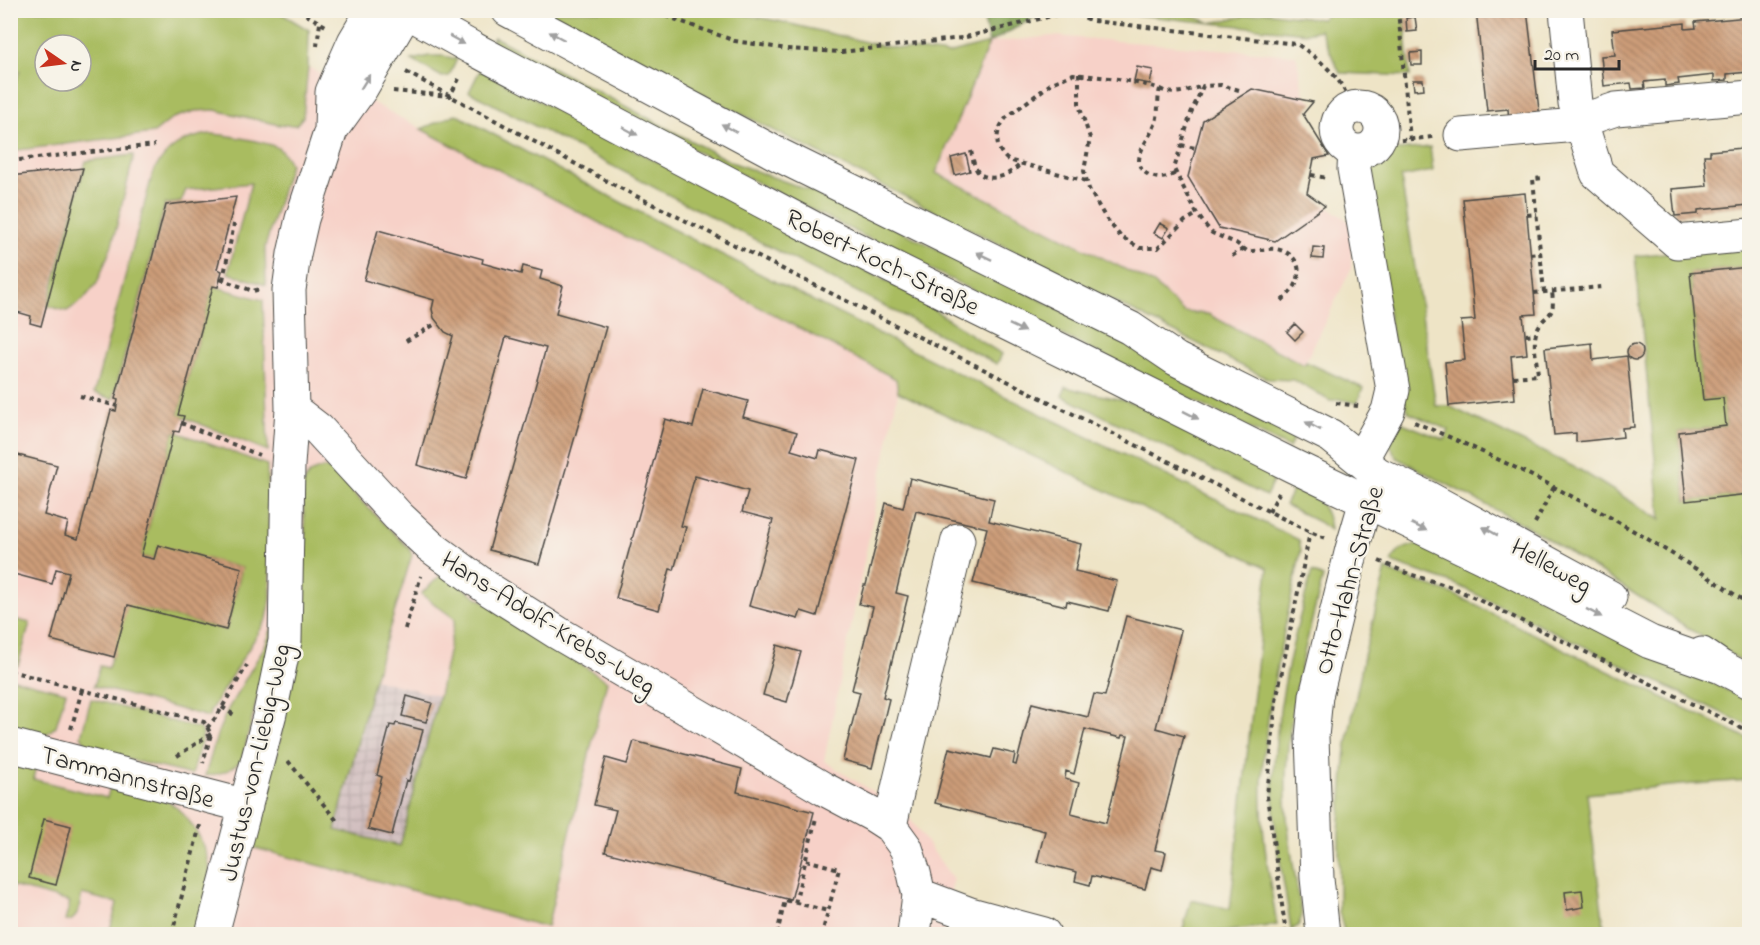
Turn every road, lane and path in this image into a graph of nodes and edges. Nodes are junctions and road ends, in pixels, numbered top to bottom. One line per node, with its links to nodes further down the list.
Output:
1 (298, 10): 10 (path)
2 (309, 10): 10 (path)
3 (373, 10): 11 (street)
4 (508, 10): 59 (street, Robert-Koch-Straße, one-way to 4)
5 (649, 10): 9 (path)
6 (1398, 10): 23 (path)
7 (1566, 10): 20 (street)
8 (406, 11): 11 (street); 61 (street, Robert-Koch-Straße, one-way to 61)
9 (1068, 11): 19 (path)
10 (307, 15): 11 (path)
11 (367, 49): 14 (street, one-way to 11); 17 (path); 21 (street)
12 (1079, 74): 15 (path); 30 (path); 33 (path)
13 (1203, 86): 15 (path); 16 (path); 25 (path)
14 (362, 87): 17 (path); 21 (street)
15 (1160, 89): 31 (path)
16 (1239, 90)
17 (450, 96): 63 (path)
18 (1749, 97): 20 (street)
19 (1351, 109): 26 (street)
20 (1580, 121): 22 (street); 38 (street)
21 (331, 130): 56 (street)
22 (1461, 135): 23 (path)
23 (1410, 139): 26 (path)
24 (155, 145): 29 (path)
25 (1181, 145): 27 (path); 31 (path)
26 (1366, 146): 57 (street, Otto-Hahn-Straße)
27 (1196, 148)
28 (971, 152): 30 (path)
29 (10, 161)
30 (1020, 164): 33 (path)
31 (1176, 173): 34 (path)
32 (1544, 178): 35 (path)
33 (1086, 181): 34 (path)
34 (1197, 214): 39 (path)
35 (1536, 214): 36 (path); 40 (path)
36 (1527, 215)
37 (234, 224): 44 (path)
38 (1749, 235)
39 (1243, 249): 42 (path); 48 (path)
40 (1540, 253): 41 (path); 45 (path)
41 (1530, 254)
42 (1232, 256)
43 (1602, 287): 46 (path)
44 (248, 289)
45 (1544, 292): 46 (path); 47 (path)
46 (1552, 292): 50 (path)
47 (1534, 293)
48 (1279, 303)
49 (437, 323): 52 (path)
50 (1536, 334): 51 (path); 53 (path)
51 (1526, 335)
52 (406, 341)
53 (1513, 377)
54 (80, 396): 55 (path)
55 (117, 406)
56 (292, 409): 65 (street, Hans-Adolf-Krebs-Weg); 79 (street, Justus-von-Liebig-Weg)
57 (1388, 411): 59 (path); 62 (street, Otto-Hahn-Straße); 67 (path)
58 (181, 423): 60 (path)
59 (1312, 425): 62 (street, Robert-Koch-Straße, one-way to 59)
60 (263, 457)
61 (1293, 466): 62 (street, Robert-Koch-Straße); 63 (path)
62 (1369, 485): 66 (street, Otto-Hahn-Straße); 71 (street, Helleweg)
63 (1269, 512): 66 (path)
64 (958, 540): 82 (street)
65 (430, 546): 68 (path); 82 (street, Hans-Adolf-Krebs-Weg)
66 (1356, 551): 74 (path); 93 (street, Otto-Hahn-Straße)
67 (1749, 605)
68 (405, 629)
69 (252, 655): 73 (path)
70 (10, 671): 72 (path)
71 (1749, 682)
72 (82, 690): 73 (path); 77 (path)
73 (207, 728): 78 (path)
74 (1749, 732)
75 (10, 745): 77 (street, Tammannstraße)
76 (285, 758): 81 (path)
77 (63, 759): 78 (street, Tammannstraße)
78 (207, 797): 79 (street, Tammannstraße); 87 (path)
79 (246, 806): 88 (street, Justus-von-Liebig-Weg)
80 (817, 816): 83 (path)
81 (337, 821)
82 (890, 826): 84 (street, Hans-Adolf-Krebs-Weg)
83 (806, 860): 85 (path); 86 (path)
84 (919, 895): 91 (street, Hans-Adolf-Krebs-Weg); 92 (street)
85 (795, 903): 86 (path); 89 (path)
86 (828, 911): 90 (path)
87 (172, 934)
88 (212, 934)
89 (777, 934)
90 (822, 934)
91 (914, 934)
92 (1044, 934)
93 (1323, 934)

